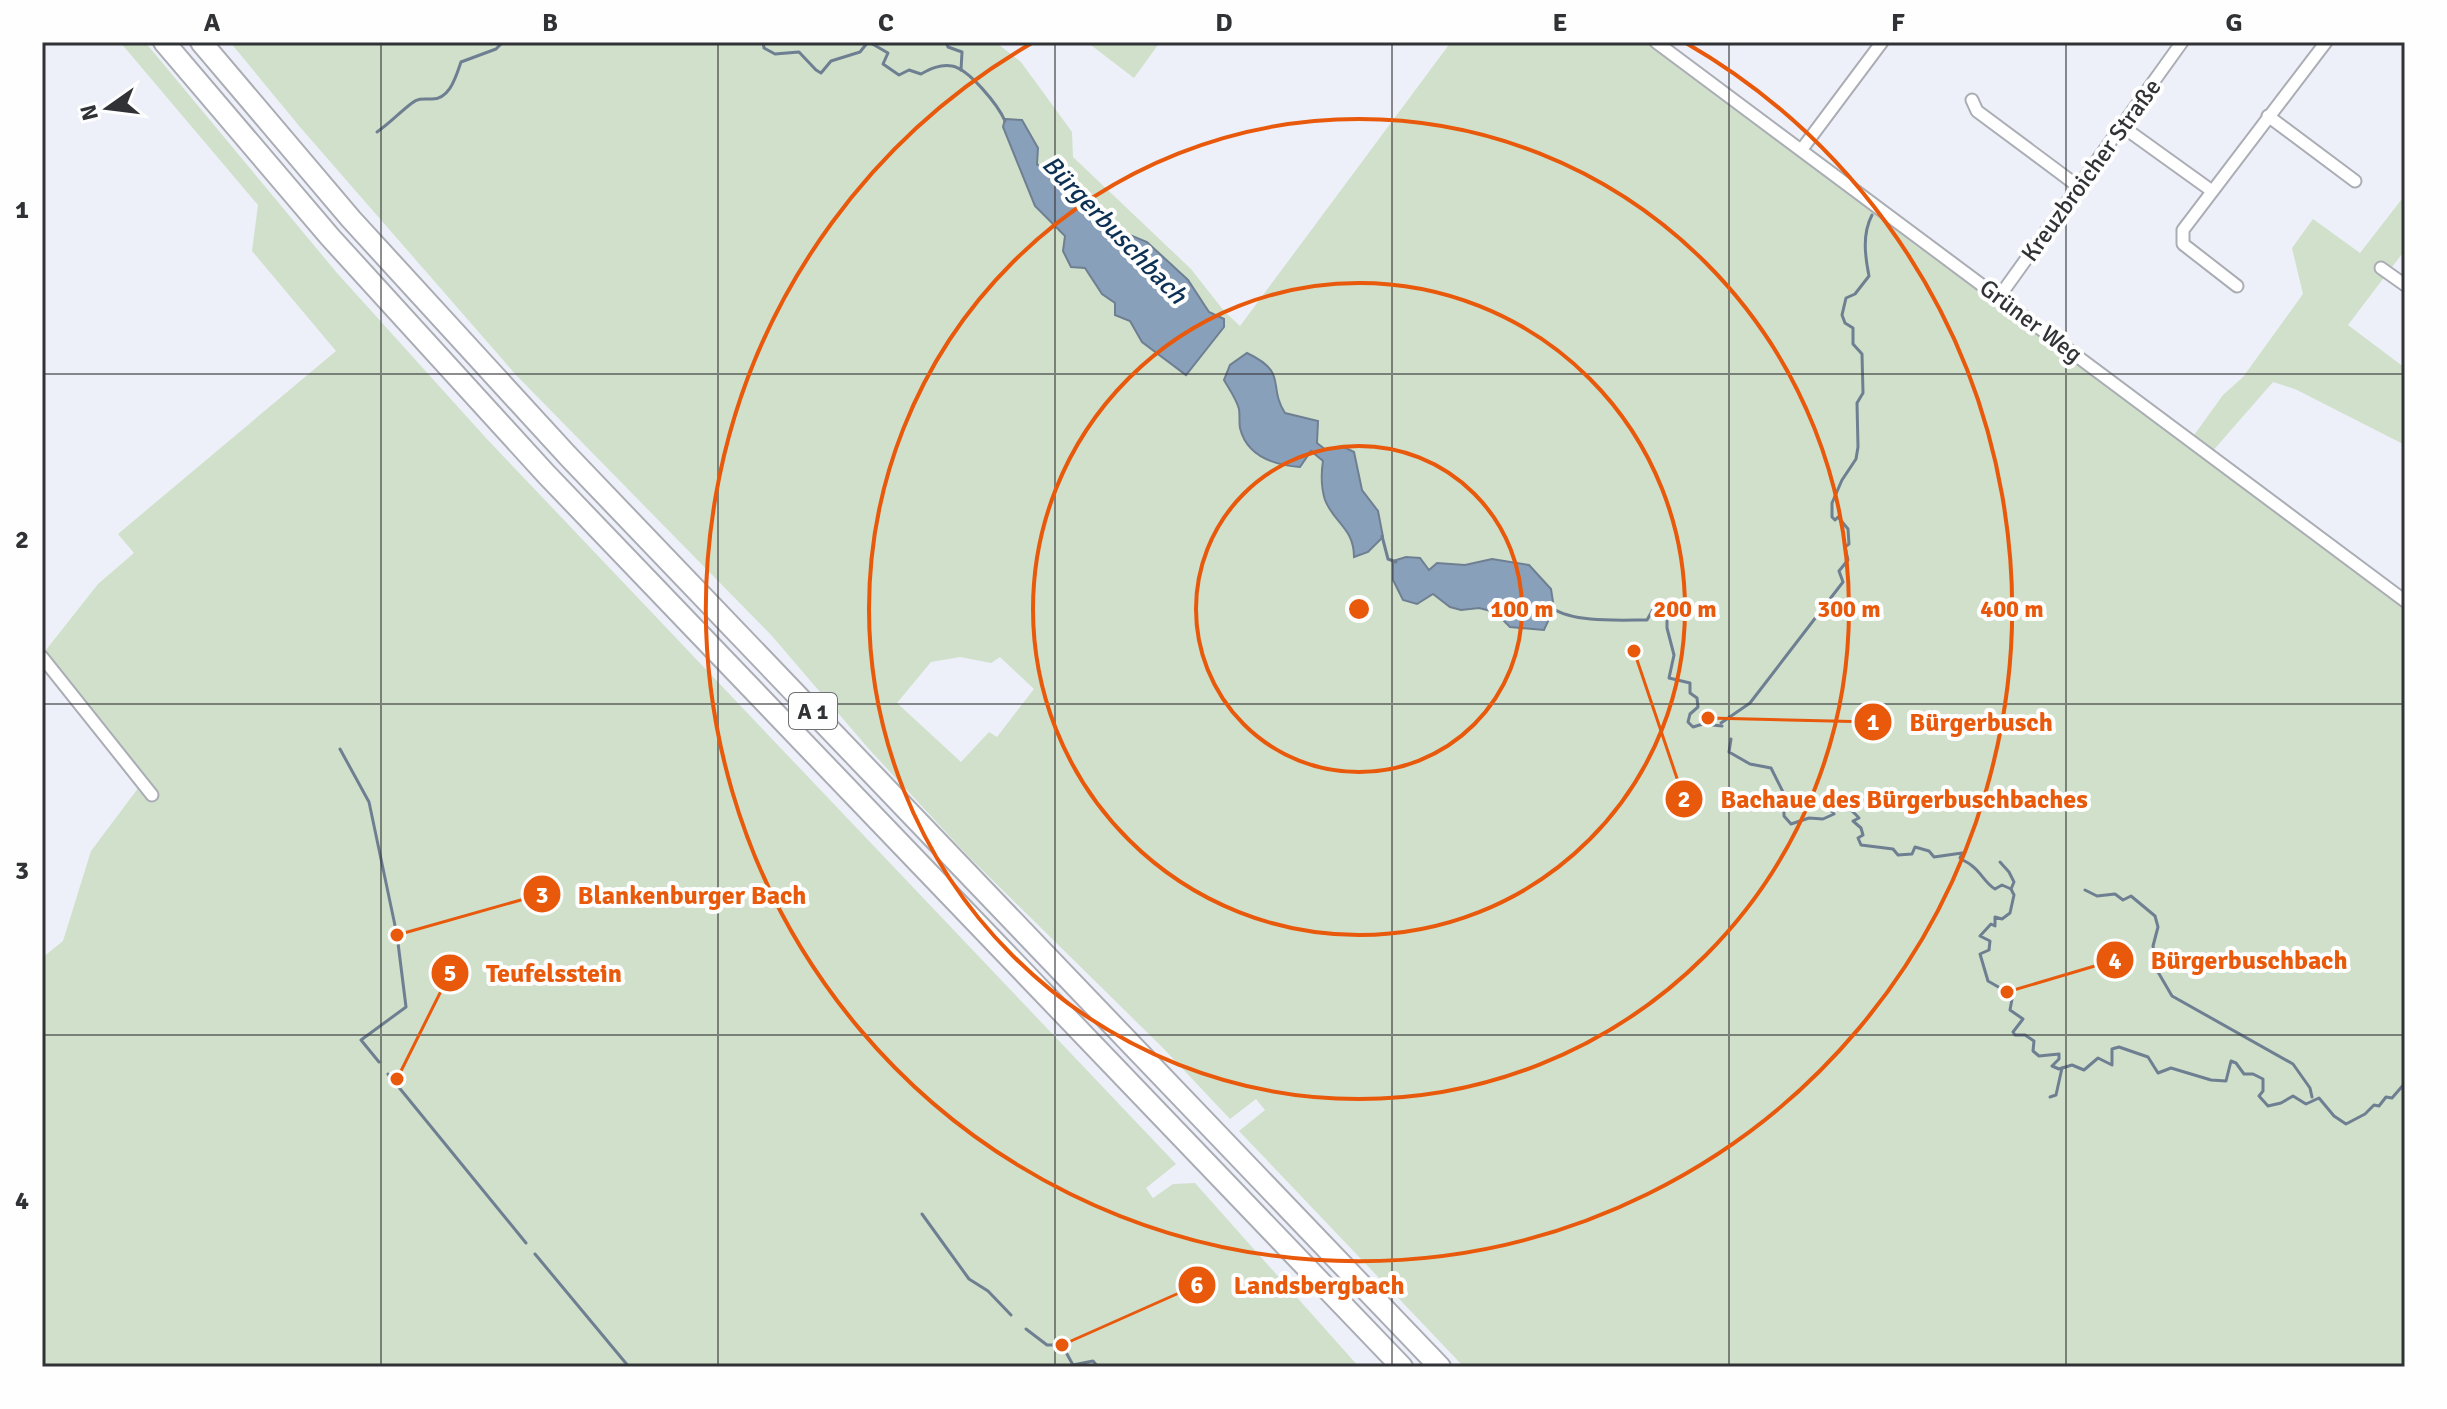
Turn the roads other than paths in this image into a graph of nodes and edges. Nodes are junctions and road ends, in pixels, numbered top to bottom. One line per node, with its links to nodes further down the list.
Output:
1 (164, 42): 21 (highway, A 1)
2 (201, 42): 22 (highway, A 1)
3 (1656, 42): 10 (street, Grüner Weg)
4 (2182, 42): 9 (street, Kreuzbroicher Straße)
5 (2326, 42): 8 (street)
6 (1878, 44): 10 (street)
7 (1972, 100): 12 (street)
8 (2268, 116): 11 (street); 13 (street)
9 (2123, 127): 12 (street, Kreuzbroicher Straße); 13 (street)
10 (1802, 149): 17 (street, Grüner Weg)
11 (2355, 181)
12 (2079, 187): 17 (street, Kreuzbroicher Straße)
13 (2212, 191): 16 (street)
14 (2381, 268): 15 (street)
15 (2405, 285)
16 (2237, 286)
17 (1999, 297): 18 (street, Grüner Weg)
18 (2405, 601)
19 (42, 657): 20 (street)
20 (152, 795)
21 (1402, 1367)
22 (1440, 1367)

